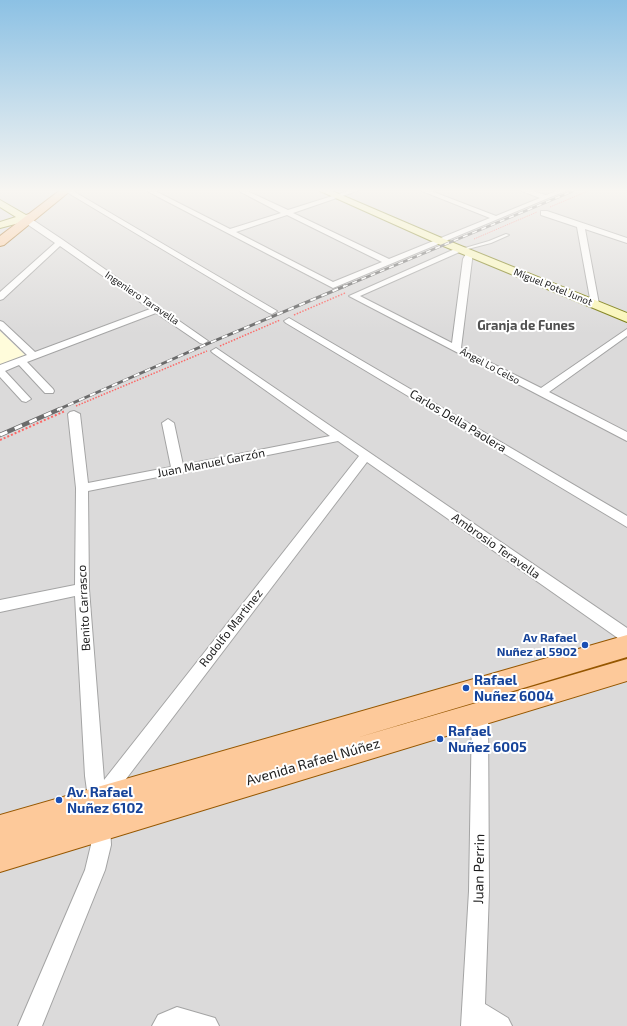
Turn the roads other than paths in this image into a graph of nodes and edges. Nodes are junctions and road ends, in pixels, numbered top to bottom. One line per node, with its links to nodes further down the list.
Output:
1 (56, 239): 10 (street, Ingeniero Taravella)
2 (149, 239): 16 (street)
3 (243, 239): 12 (street)
4 (341, 239): 12 (street)
5 (435, 239): 9 (main road, Miguel Potel Junot)
6 (445, 239): 9 (street)
7 (498, 239): 11 (lane)
8 (583, 239): 14 (street)
9 (440, 241): 11 (main road, Miguel Potel Junot); 12 (street)
10 (60, 242): 13 (street); 15 (street, Ingeniero Taravella)
11 (465, 252): 14 (main road, Miguel Potel Junot); 22 (street); 22 (street, Ángel Lo Celso)
12 (388, 262)
13 (0, 297)
14 (594, 304): 17 (main road, Miguel Potel Junot)
15 (158, 310): 21 (street, Ingeniero Taravella); 24 (street)
16 (272, 311)
17 (627, 318)
18 (289, 321): 37 (street, Carlos Della Paolera)
19 (0, 324): 24 (street)
20 (627, 332): 28 (street)
21 (203, 341)
22 (456, 348): 28 (street, Ángel Lo Celso)
23 (216, 351): 32 (street)
24 (33, 356): 25 (street)
25 (20, 361): 26 (street); 27 (street)
26 (0, 370): 29 (street)
27 (49, 391)
28 (541, 393): 33 (street, Ángel Lo Celso)
29 (26, 399)
30 (74, 414): 36 (street, Benito Carrasco)
31 (168, 423): 35 (street)
32 (340, 437): 34 (street); 35 (street, Juan Manuel Garzón)
33 (627, 437)
34 (366, 455): 40 (street, Ambrosio Teravella); 44 (street, Rodolfo Martinez)
35 (178, 470): 36 (street, Juan Manuel Garzón)
36 (82, 488): 38 (street, Benito Carrasco)
37 (627, 522)
38 (82, 589): 39 (street); 44 (street, Benito Carrasco)
39 (0, 606)
40 (627, 636)
41 (627, 646): 44 (main road, Avenida Rafael Núñez)
42 (627, 670): 43 (main road, Avenida Rafael Núñez)
43 (480, 713): 44 (main road, Avenida Rafael Núñez); 47 (street, Juan Perrin)
44 (99, 814): 45 (main road, Avenida Rafael Núñez); 46 (main road, Avenida Rafael Núñez); 48 (street, Benito Carrasco)
45 (0, 830)
46 (0, 856)
47 (473, 1018): 51 (street)
48 (30, 1026)
49 (164, 1026): 50 (street)
50 (207, 1026)
51 (500, 1026)

